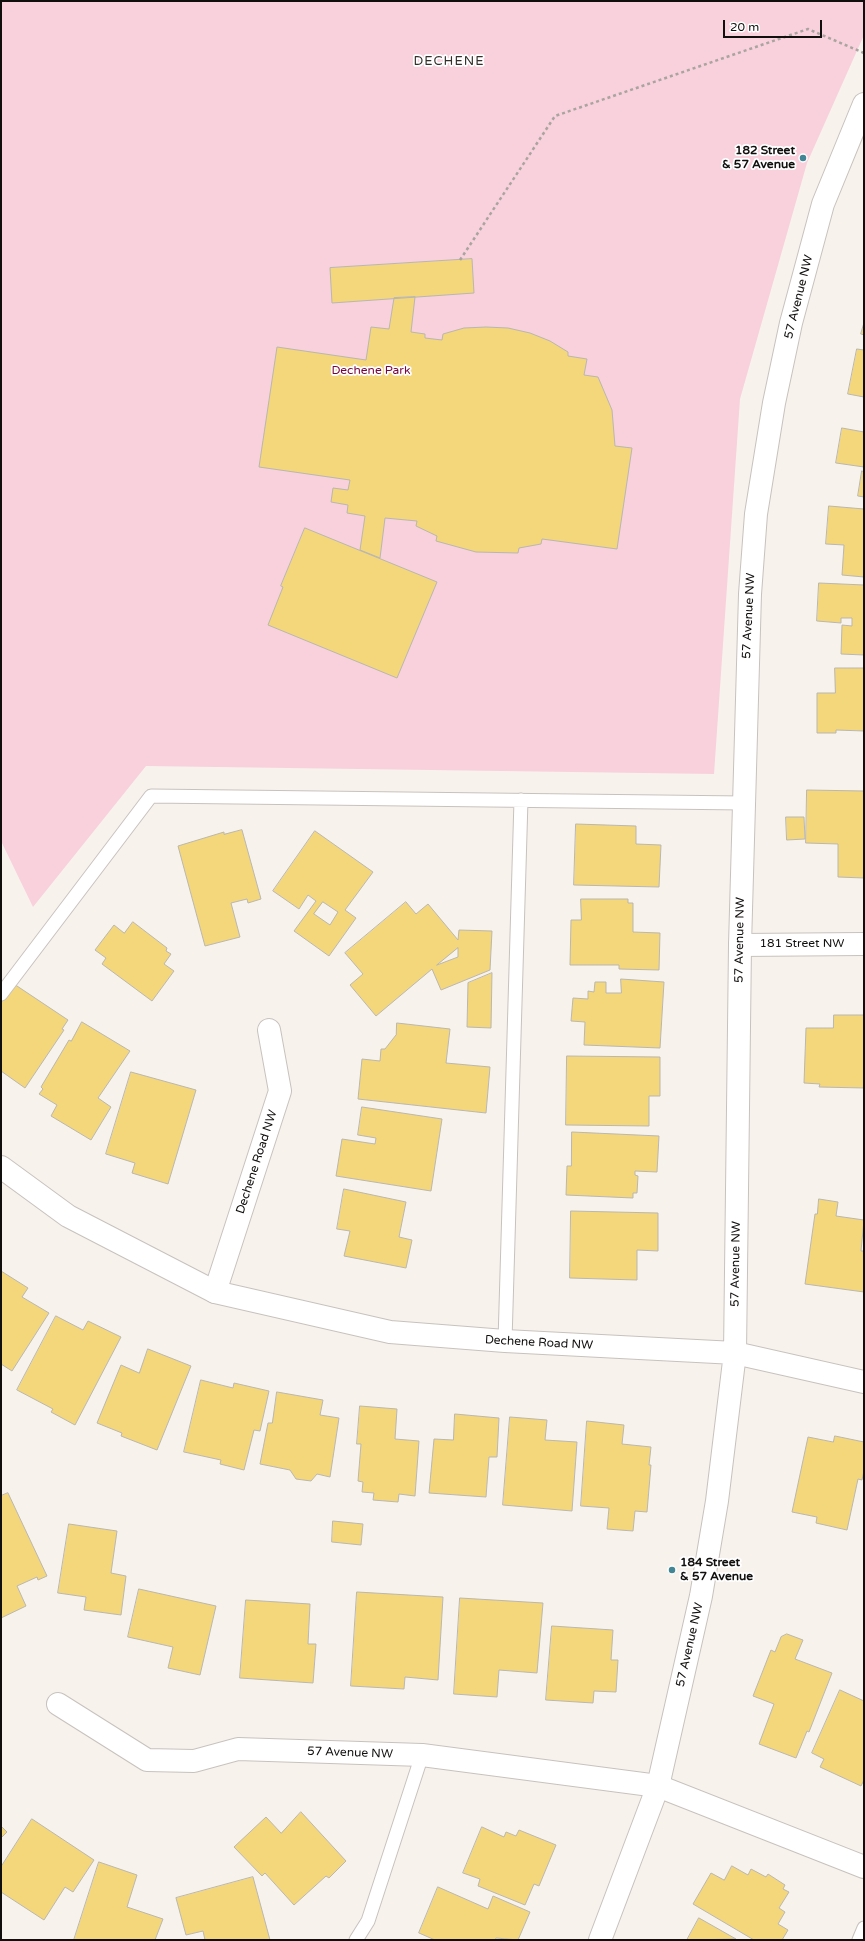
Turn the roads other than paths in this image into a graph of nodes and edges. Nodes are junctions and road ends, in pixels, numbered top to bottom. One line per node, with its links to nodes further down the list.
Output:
1 (864, 104): 3 (street, 57 Avenue NW)
2 (521, 800): 3 (lane); 6 (lane); 10 (lane)
3 (744, 803): 5 (street, 57 Avenue NW)
4 (864, 944): 5 (street, 181 Street NW)
5 (740, 945): 11 (street, 57 Avenue NW)
6 (1, 994)
7 (269, 1030): 9 (street, Dechene Road NW)
8 (1, 1167): 9 (street, Dechene Road NW)
9 (215, 1292): 10 (street, Dechene Road NW)
10 (505, 1341): 11 (street, Dechene Road NW)
11 (735, 1353): 12 (street, Dechene Road NW); 15 (street, 57 Avenue NW)
12 (864, 1382)
13 (58, 1704): 14 (street, 57 Avenue NW)
14 (422, 1755): 15 (street, 57 Avenue NW); 18 (lane)
15 (658, 1786): 16 (street, 57 Avenue NW); 19 (street, 57 Avenue NW)
16 (864, 1867)
17 (864, 1928): 20 (lane)
18 (356, 1940)
19 (600, 1940)
20 (859, 1940)

